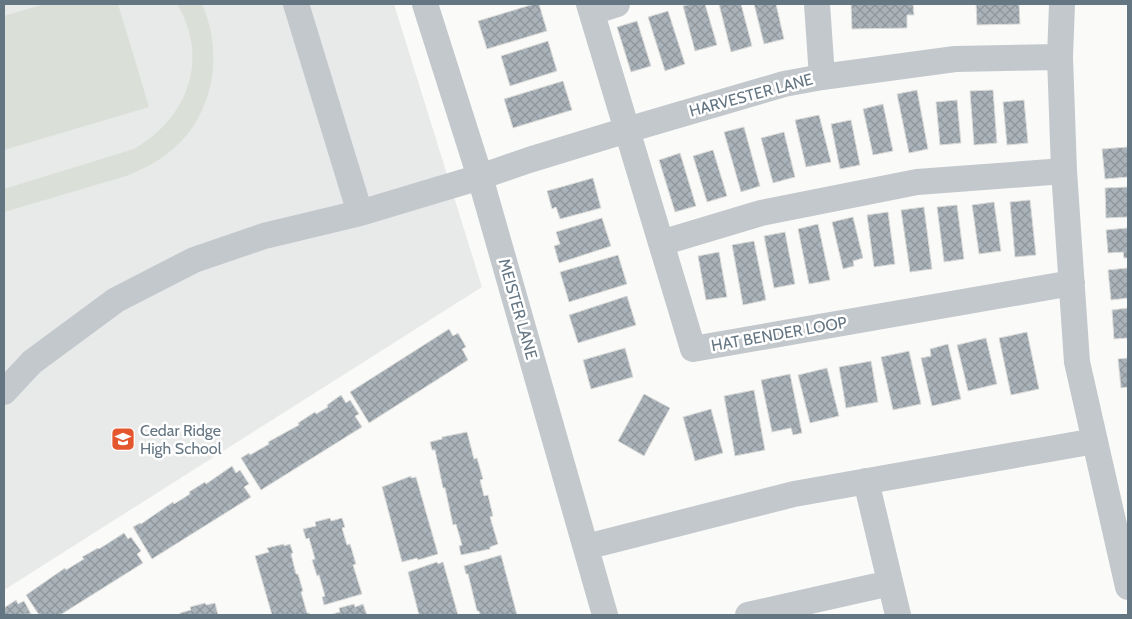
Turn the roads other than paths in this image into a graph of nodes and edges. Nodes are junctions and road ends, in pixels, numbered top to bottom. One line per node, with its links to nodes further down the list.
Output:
1 (296, 4): 12 (street)
2 (426, 4): 11 (street, MEISTER LANE)
3 (617, 4): 6 (street)
4 (817, 4): 8 (street)
5 (1062, 4): 7 (street)
6 (590, 8): 9 (street, HAT BENDER LOOP)
7 (1060, 57): 8 (street, HARVESTER LANE); 10 (street)
8 (822, 77): 9 (street, HARVESTER LANE)
9 (627, 130): 11 (street, HARVESTER LANE); 13 (street, HAT BENDER LOOP)
10 (1064, 172): 13 (street); 14 (street)
11 (480, 177): 12 (street, HARVESTER LANE); 18 (street, MEISTER LANE)
12 (360, 213): 15 (street, HARVESTER LANE)
13 (661, 243): 14 (street, HAT BENDER LOOP)
14 (1072, 283): 16 (street)
15 (4, 392)
16 (1095, 441): 17 (street); 20 (street)
17 (866, 481): 18 (street); 19 (street)
18 (586, 547): 21 (street, MEISTER LANE)
19 (890, 583): 22 (street); 23 (street)
20 (1128, 586)
21 (605, 615)
22 (748, 615)
23 (898, 615)

